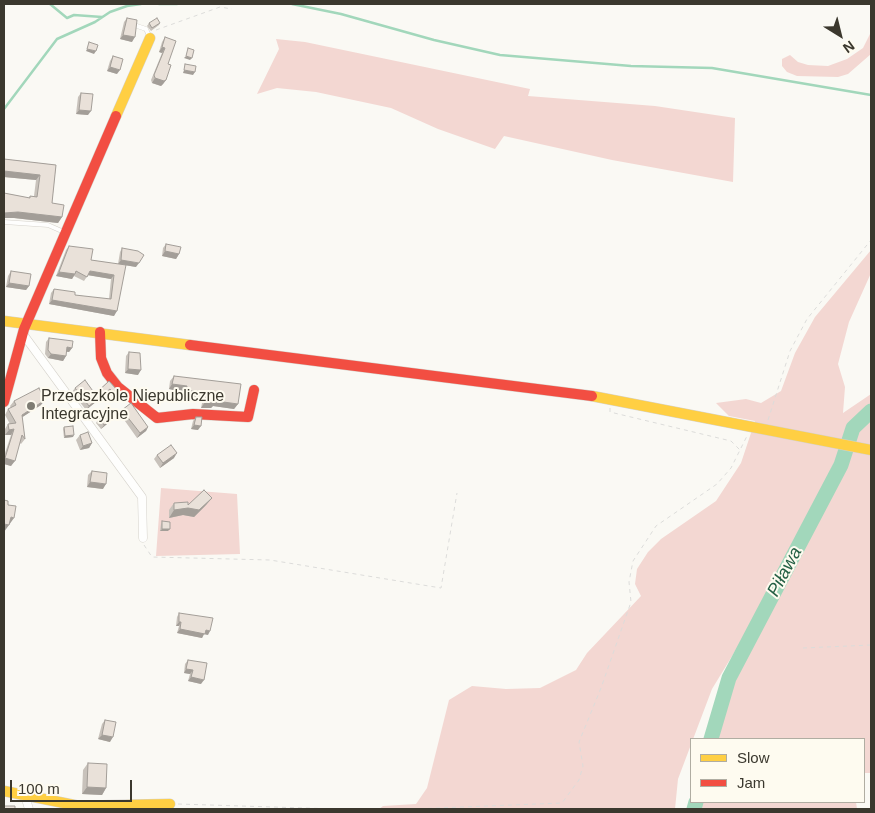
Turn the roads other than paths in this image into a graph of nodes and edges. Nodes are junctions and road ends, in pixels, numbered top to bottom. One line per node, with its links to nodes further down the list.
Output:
1 (136, 26): 2 (lane)
2 (149, 36): 4 (main road)
3 (4, 222): 4 (lane)
4 (64, 232): 6 (main road)
5 (4, 321): 6 (main road)
6 (25, 329): 7 (main road); 9 (main road); 11 (street)
7 (100, 332): 8 (main road); 10 (main road)
8 (254, 390)
9 (4, 402)
10 (871, 450)
11 (143, 538)
12 (4, 791): 13 (main road)
13 (25, 796): 14 (main road); 15 (street)
14 (170, 804)
15 (29, 809)

